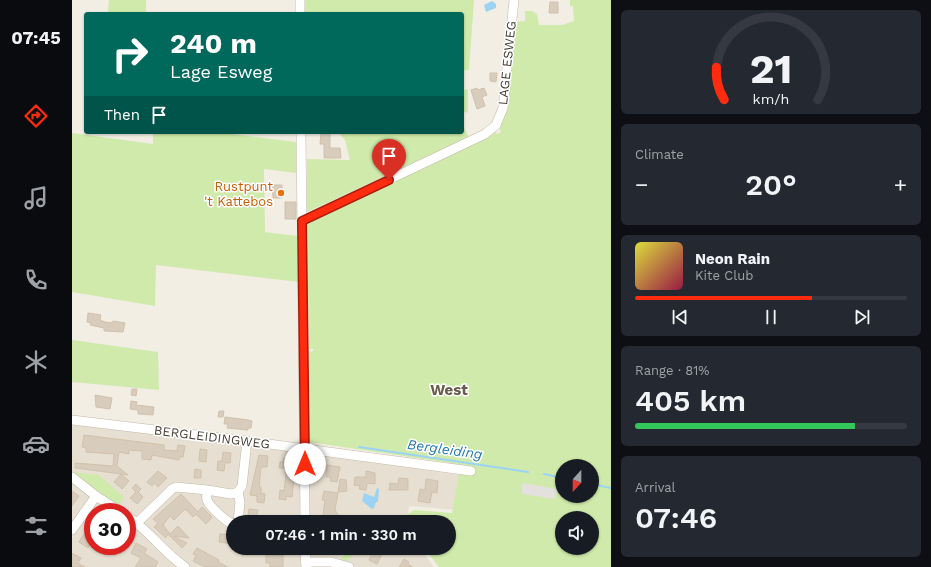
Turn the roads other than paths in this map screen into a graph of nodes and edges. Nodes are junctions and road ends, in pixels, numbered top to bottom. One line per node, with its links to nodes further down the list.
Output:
1 (300, 0): 3 (street)
2 (514, 0): 5 (street, LAGE ESWEG)
3 (300, 12)
4 (301, 134): 5 (street)
5 (302, 221): 8 (street)
6 (72, 420): 7 (street, BERGLEIDINGWEG)
7 (248, 441): 8 (street, BERGLEIDINGWEG); 12 (street)
8 (305, 449): 9 (street, BERGLEIDINGWEG); 16 (street)
9 (471, 471)
10 (72, 477): 13 (street)
11 (207, 490): 12 (street); 17 (street); 18 (street)
12 (238, 492): 15 (street)
13 (96, 496): 14 (street); 19 (street)
14 (107, 503)
15 (239, 515)
16 (305, 515)
17 (226, 521)
18 (138, 522): 21 (street)
19 (72, 530)
20 (305, 564): 22 (street)
21 (180, 566)
22 (348, 567)

